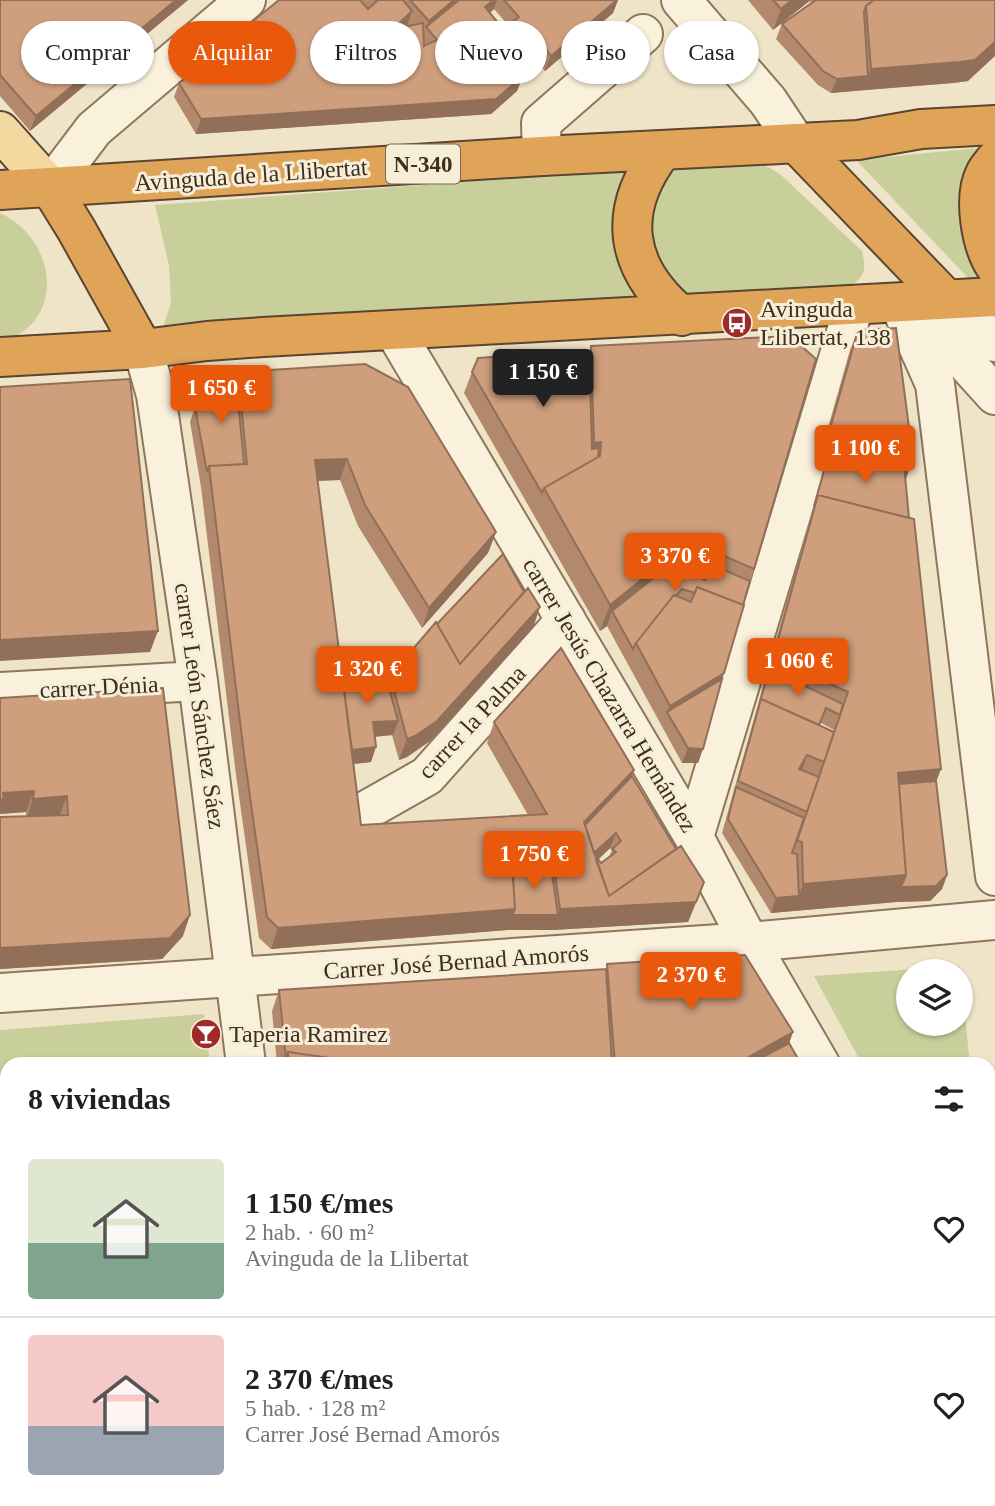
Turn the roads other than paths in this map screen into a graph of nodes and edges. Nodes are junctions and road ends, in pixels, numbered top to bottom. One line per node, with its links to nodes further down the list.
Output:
1 (246, 0): 10 (street)
2 (684, 1): 6 (street)
3 (586, 84): 8 (street)
4 (995, 125): 6 (highway, Avinguda de la Llibertat / N-340)
5 (0, 131): 10 (main road)
6 (796, 143): 7 (highway, Avinguda de la Llibertat / N-340); 14 (highway)
7 (662, 151): 8 (highway, Avinguda de la Llibertat / N-340); 16 (highway)
8 (541, 156): 10 (highway, Avinguda de la Llibertat / N-340)
9 (995, 160): 12 (highway)
10 (50, 187): 11 (highway, Avinguda de la Llibertat / N-340); 19 (highway)
11 (0, 190)
12 (995, 266)
13 (995, 298): 14 (highway)
14 (919, 302): 15 (highway); 18 (street); 21 (street); 27 (street)
15 (854, 306): 16 (highway); 26 (street)
16 (681, 316): 17 (highway)
17 (394, 330): 19 (highway); 22 (street, carrer Jesús Chazarra Hernández)
18 (995, 342)
19 (143, 349): 20 (highway); 23 (street, carrer León Sánchez Sáez)
20 (0, 357)
21 (995, 395)
22 (566, 620): 25 (street, carrer la Palma); 26 (street, carrer Jesús Chazarra Hernández)
23 (198, 681): 24 (street, carrer Dénia); 30 (street, carrer León Sánchez Sáez)
24 (0, 692)
25 (367, 810)
26 (694, 837): 29 (street, carrer Jesús Chazarra Hernández)
27 (995, 876)
28 (995, 920): 29 (street, Carrer José Bernad Amorós)
29 (749, 942): 30 (street, Carrer José Bernad Amorós); 33 (street, carrer Jesús Chazarra Hernández)
30 (234, 977): 31 (street, Carrer José Bernad Amorós); 32 (street, carrer León Sánchez Sáez)
31 (0, 993)
32 (245, 1057)
33 (816, 1057)

